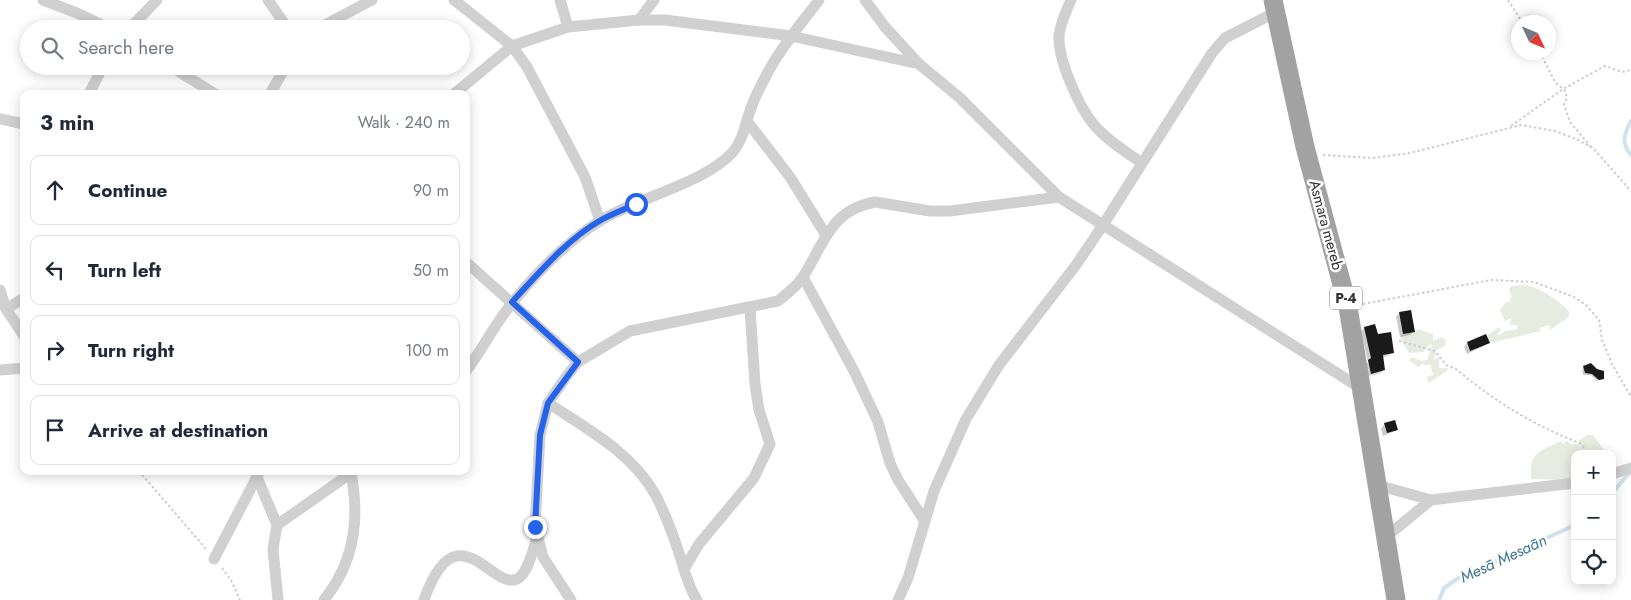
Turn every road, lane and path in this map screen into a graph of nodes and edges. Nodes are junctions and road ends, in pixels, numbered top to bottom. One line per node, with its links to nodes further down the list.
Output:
1 (43, 0): 14 (street)
2 (157, 0): 15 (street)
3 (268, 0): 16 (street)
4 (372, 0): 17 (street)
5 (454, 0): 21 (street)
6 (560, 0): 19 (street)
7 (654, 0): 18 (street)
8 (819, 0): 20 (street)
9 (865, 0): 23 (street)
10 (1071, 0): 39 (street)
11 (1508, 0): 13 (path)
12 (1275, 6): 37 (highway, Asmara mereb / P-4); 39 (street)
13 (1518, 15)
14 (92, 20)
15 (138, 20)
16 (282, 20)
17 (334, 20)
18 (640, 20): 19 (street); 20 (street)
19 (568, 27): 21 (street)
20 (791, 36): 23 (street); 34 (street)
21 (512, 46): 32 (street); 42 (street)
22 (1544, 60): 28 (path)
23 (918, 64): 41 (street)
24 (1631, 70): 28 (path)
25 (99, 75): 29 (street)
26 (184, 75): 30 (street)
27 (281, 75): 31 (street)
28 (1563, 88): 36 (path); 38 (path)
29 (92, 90)
30 (209, 90)
31 (272, 90)
32 (459, 90)
33 (0, 119): 35 (street)
34 (747, 121): 42 (street); 44 (street)
35 (20, 123)
36 (1509, 127): 37 (path); 38 (path)
37 (1305, 147): 50 (highway, Asmara mereb / P-4)
38 (1593, 148): 40 (path)
39 (1142, 164): 43 (street)
40 (1631, 191)
41 (1059, 197): 43 (street); 44 (street)
42 (600, 221): 49 (street)
43 (1103, 225): 59 (street); 73 (street)
44 (826, 235): 46 (street)
45 (470, 265): 49 (street)
46 (803, 277): 51 (street); 73 (street)
47 (0, 290): 52 (street)
48 (20, 300): 52 (street)
49 (512, 302): 55 (street); 56 (street)
50 (1348, 307): 59 (highway, Asmara mereb / P-4); 60 (path)
51 (750, 308): 55 (street); 78 (street)
52 (6, 309): 53 (street)
53 (20, 330)
54 (1399, 341): 62 (path)
55 (578, 362): 61 (street)
56 (470, 365)
57 (20, 368): 58 (street)
58 (0, 370)
59 (1363, 389): 71 (highway, Asmara mereb / P-4)
60 (1631, 397)
61 (548, 403): 76 (street); 78 (street)
62 (1585, 450)
63 (1631, 468): 64 (street)
64 (1616, 473)
65 (142, 475): 77 (path)
66 (257, 475): 77 (street)
67 (258, 475): 74 (street)
68 (348, 475): 74 (street)
69 (352, 475): 81 (street)
70 (1571, 483): 72 (street)
71 (1378, 485): 72 (street); 75 (highway, Asmara mereb / P-4)
72 (1431, 500): 75 (street)
73 (924, 520): 85 (street)
74 (277, 525): 80 (street)
75 (1387, 536): 86 (highway, Asmara mereb / P-4)
76 (537, 538): 82 (street); 83 (street)
77 (214, 559): 79 (path)
78 (684, 568): 84 (street)
79 (240, 600)
80 (278, 600)
81 (324, 600)
82 (424, 600)
83 (570, 600)
84 (696, 600)
85 (898, 600)
86 (1396, 600)

